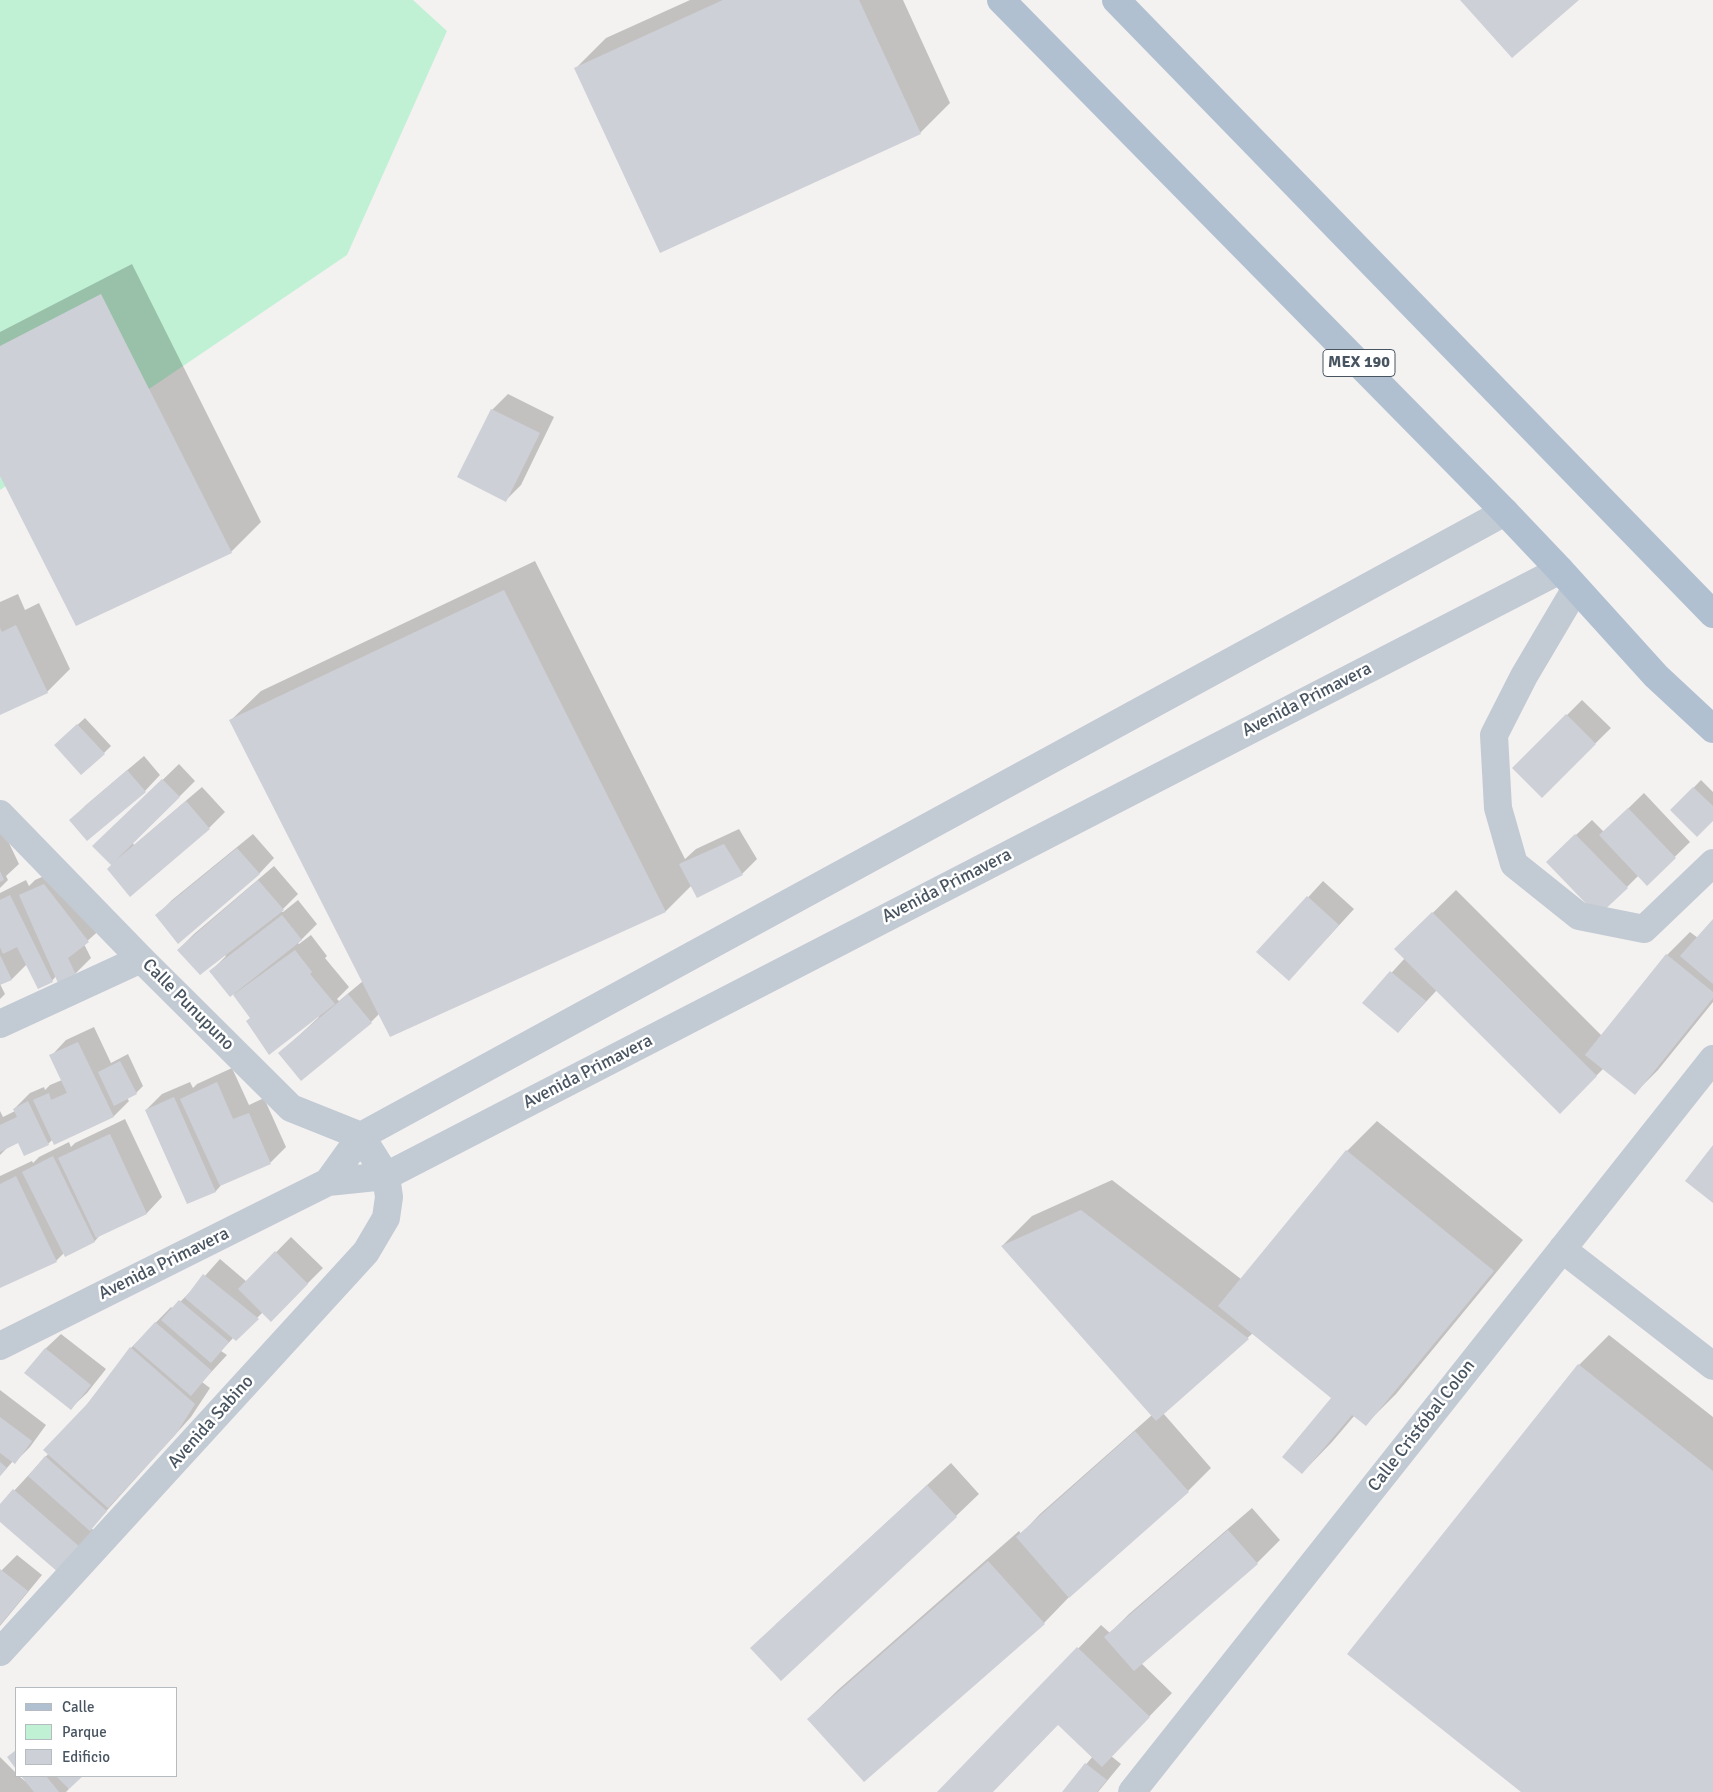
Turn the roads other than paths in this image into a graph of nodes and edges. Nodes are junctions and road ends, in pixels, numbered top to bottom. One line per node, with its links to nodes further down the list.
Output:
1 (1001, 0): 3 (main road, MEX 190)
2 (1116, 0): 5 (main road)
3 (1505, 512): 4 (main road, MEX 190); 12 (street, Avenida Primavera)
4 (1568, 579): 6 (main road, MEX 190); 8 (street); 13 (street, Avenida Primavera)
5 (1713, 614)
6 (1713, 729)
7 (0, 814): 9 (street, Calle Punupuno)
8 (1713, 862)
9 (141, 959): 10 (street); 12 (street, Calle Punupuno)
10 (0, 1024)
11 (1713, 1059): 15 (street, Calle Cristóbal Colon)
12 (361, 1136): 13 (street); 14 (street, Avenida Primavera)
13 (386, 1176): 14 (street, Avenida Primavera); 18 (street, Avenida Sabino)
14 (328, 1182): 16 (street, Avenida Primavera)
15 (1562, 1249): 17 (street); 19 (street, Calle Cristóbal Colon)
16 (0, 1346)
17 (1713, 1366)
18 (0, 1652)
19 (1132, 1792)

